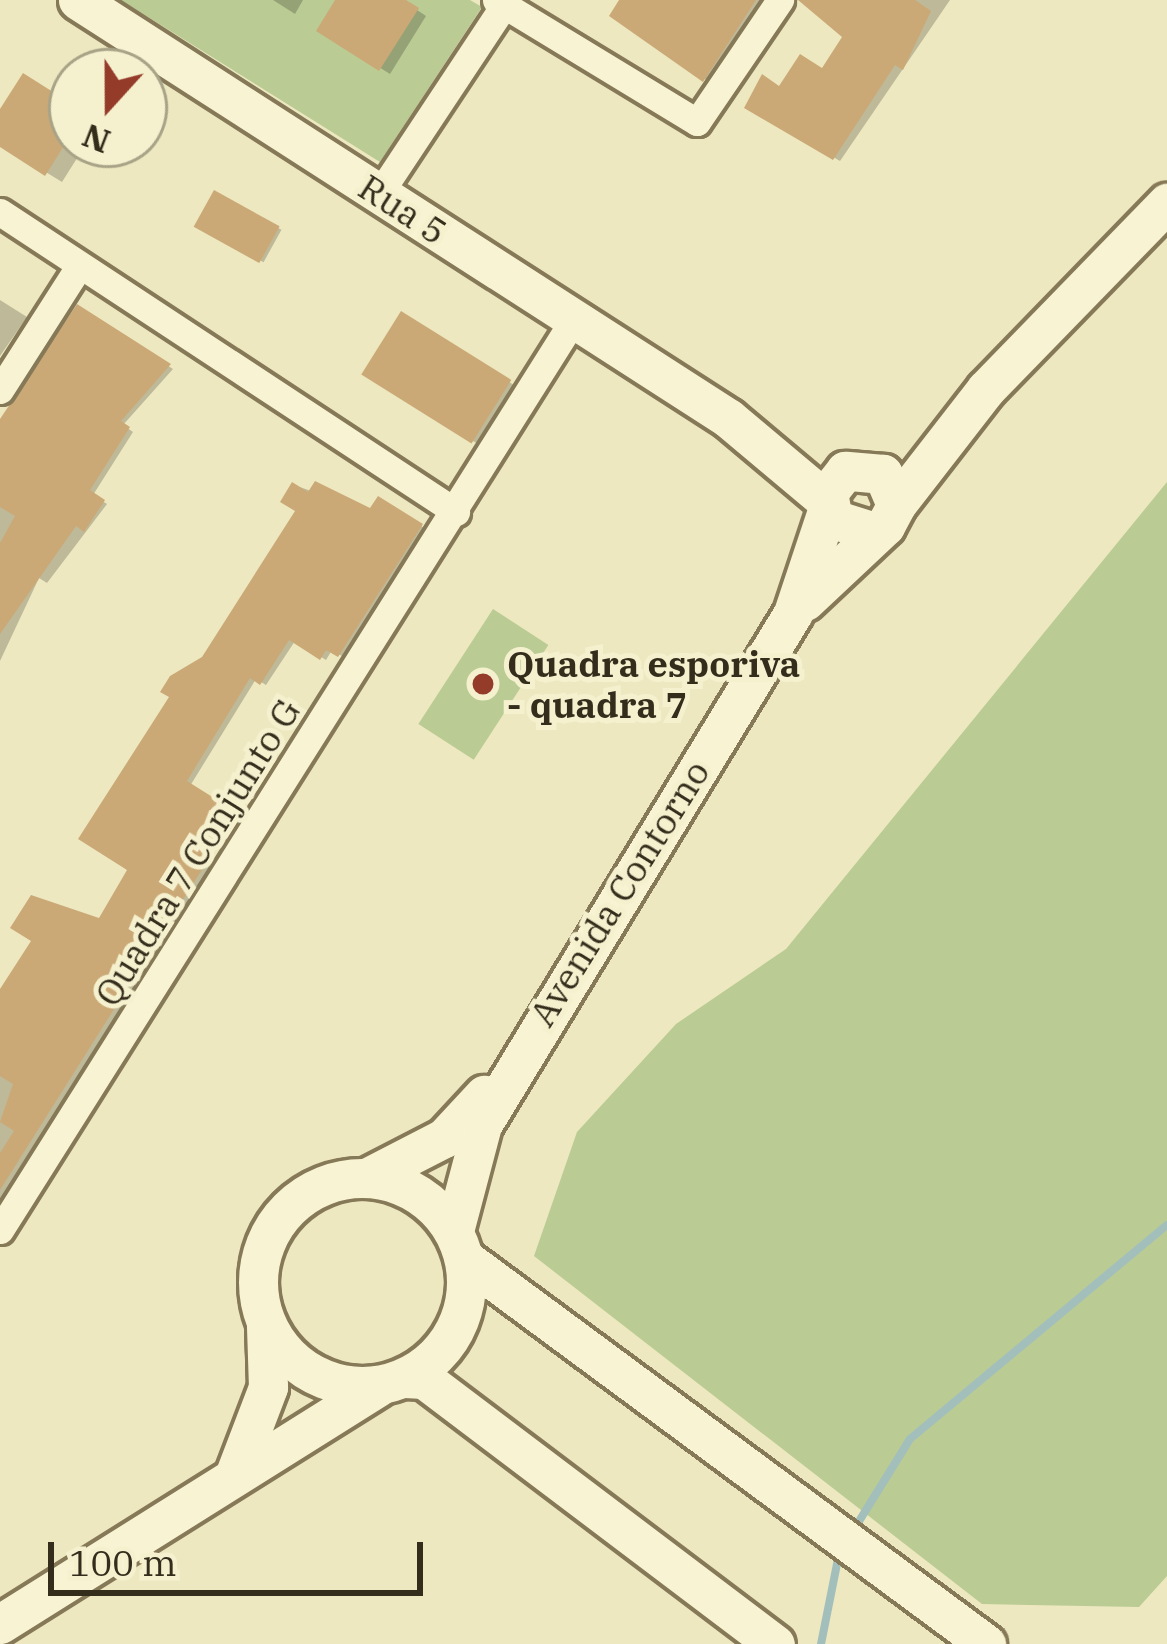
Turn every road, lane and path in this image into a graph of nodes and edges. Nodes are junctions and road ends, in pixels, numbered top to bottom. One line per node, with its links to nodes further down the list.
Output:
1 (77, 0): 4 (main road, Rua 5)
2 (780, 0): 3 (street)
3 (500, 3): 4 (street)
4 (379, 194): 8 (main road, Rua 5)
5 (1167, 203): 9 (main road, Avenida Contorno)
6 (0, 212): 7 (street)
7 (80, 265): 10 (street); 14 (street)
8 (574, 320): 11 (main road, Rua 5); 14 (street, Quadra 7 Conjunto G)
9 (986, 389): 12 (main road, Avenida Contorno); 15 (main road, Avenida Contorno)
10 (0, 390)
11 (728, 418): 12 (main road, Rua 5); 13 (main road, Rua 5)
12 (857, 467): 13 (main road, Avenida Contorno); 15 (main road)
13 (828, 505): 15 (main road, Rua 5); 16 (main road, Avenida Contorno)
14 (456, 512): 19 (street, Quadra 7 Conjunto G)
15 (885, 519): 16 (main road, Avenida Contorno)
16 (793, 613): 17 (main road, Avenida Contorno)
17 (521, 1051): 18 (main road, Avenida Contorno); 20 (main road, Avenida Contorno)
18 (368, 1177): 20 (main road); 21 (main road)
19 (0, 1230)
20 (459, 1245): 22 (main road); 26 (main road)
21 (265, 1324): 22 (main road); 23 (main road)
22 (394, 1381): 23 (main road); 25 (main road)
23 (234, 1476): 24 (main road)
24 (0, 1624)
25 (775, 1644)
26 (986, 1644)

